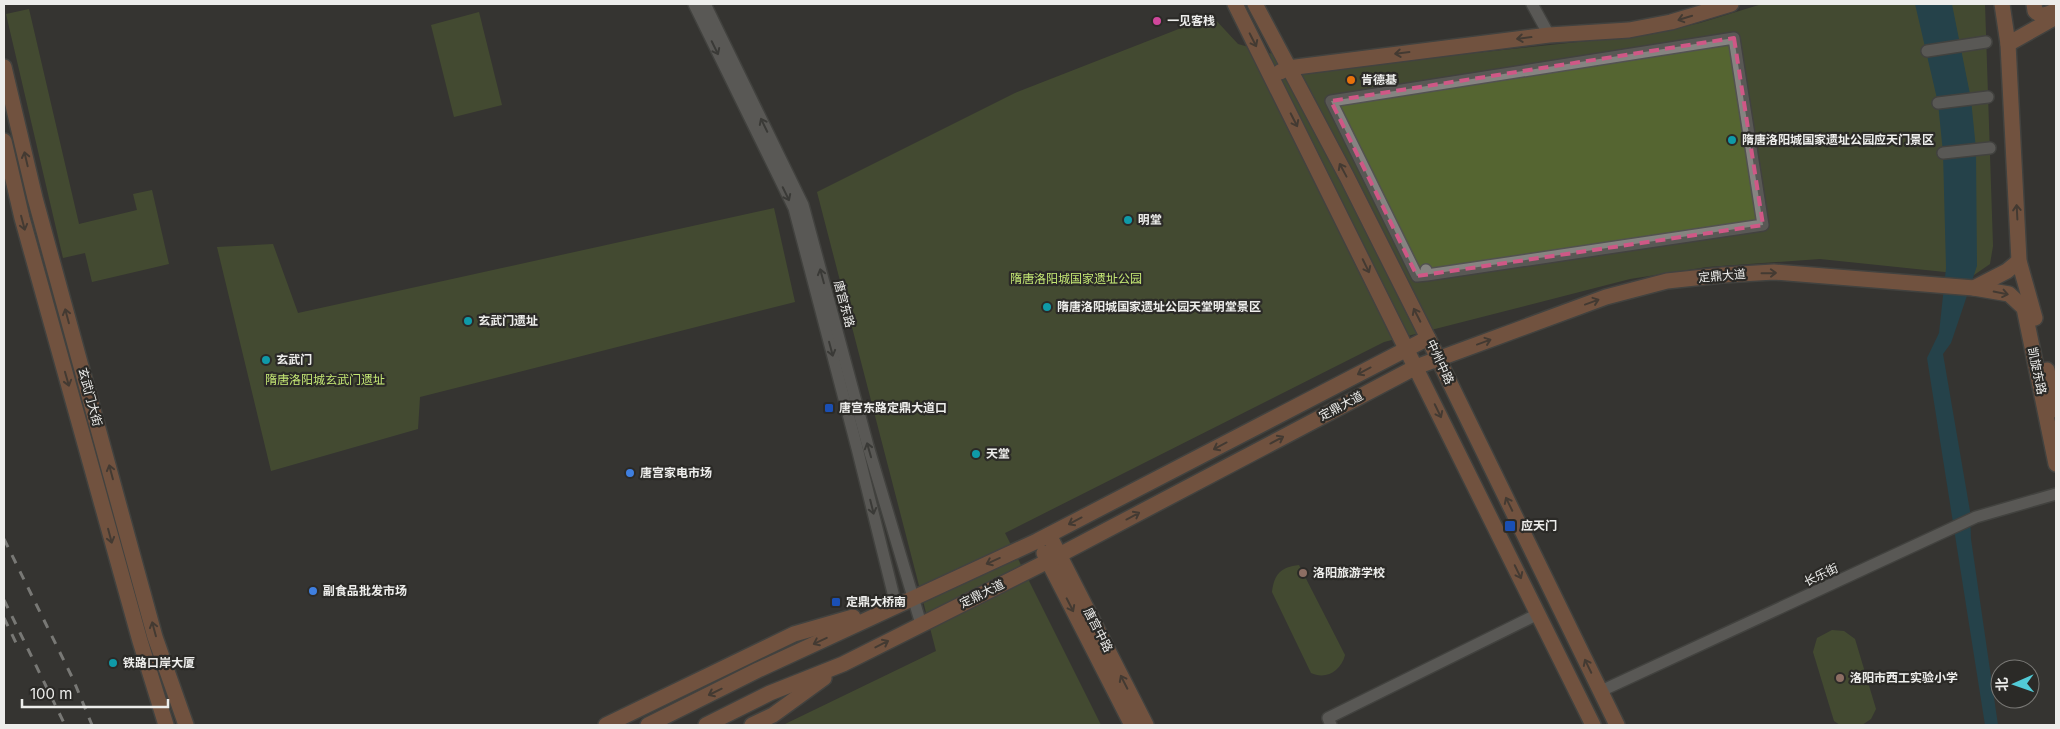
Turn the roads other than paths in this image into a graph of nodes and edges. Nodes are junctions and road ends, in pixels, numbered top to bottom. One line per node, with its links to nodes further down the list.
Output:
1 (694, 4): 37 (street, 唐宫东路, one-way to 37)
2 (705, 4): 36 (street, 唐宫东路, one-way to 2)
3 (1235, 4): 17 (main road, 中州中路, one-way to 17)
4 (1255, 4): 16 (main road, 中州中路)
5 (1532, 4): 11 (street)
6 (1731, 4): 11 (main road, one-way to 11)
7 (2002, 4): 13 (main road, 凯旋东路)
8 (2034, 4): 9 (main road)
9 (2056, 10)
10 (2056, 17): 13 (main road)
11 (1549, 35): 16 (main road, one-way to 16)
12 (1986, 42): 14 (street)
13 (2008, 44): 23 (main road, 凯旋东路, one-way to 13)
14 (1927, 51)
15 (4, 67): 47 (main road, 玄武门大街, one-way to 15)
16 (1288, 68): 17 (main road); 27 (main road, 中州中路, one-way to 16)
17 (1272, 76): 28 (main road, 中州中路, one-way to 28)
18 (1988, 97): 19 (street)
19 (1938, 103)
20 (4, 141): 46 (main road, 玄武门大街, one-way to 46)
21 (1990, 148): 22 (street)
22 (1942, 153)
23 (2019, 261): 25 (main road); 31 (main road, 凯旋东路)
24 (1426, 272): 24 (street)
25 (1974, 288): 26 (main road, 定鼎大道, one-way to 26); 29 (main road, 定鼎大道, one-way to 25)
26 (2024, 308): 32 (main road, 凯旋东路)
27 (1428, 338): 28 (main road, 定鼎大道); 29 (main road, 中州中路)
28 (1407, 348): 30 (main road, 中州中路); 34 (main road, 定鼎大道, one-way to 34)
29 (1438, 359): 30 (main road, 定鼎大道); 43 (main road, 中州中路, one-way to 29)
30 (1416, 367): 35 (main road, 定鼎大道, one-way to 30); 38 (main road, 中州中路, one-way to 38)
31 (2056, 410)
32 (2056, 464)
33 (2056, 494): 43 (street, 长乐街)
34 (1043, 538): 35 (main road, 唐宫中路); 36 (main road, 定鼎大道, one-way to 36)
35 (1053, 558): 39 (main road, 定鼎大道); 52 (main road, 唐宫中路, one-way to 52); 53 (main road, 唐宫中路, one-way to 35)
36 (912, 598): 37 (main road, 定鼎大道); 39 (street, 唐宫东路)
37 (896, 605): 40 (main road); 42 (main road, 定鼎大道, one-way to 42)
38 (1538, 614): 54 (street); 55 (main road, 中州中路)
39 (921, 624): 41 (main road, 定鼎大道, one-way to 39)
40 (748, 656): 42 (main road); 48 (main road)
41 (843, 664): 44 (main road, 定鼎大道); 45 (main road)
42 (758, 670): 49 (main road, 定鼎大道, one-way to 49)
43 (1601, 691): 56 (main road, 中州中路)
44 (770, 693): 45 (main road); 50 (main road, 定鼎大道)
45 (783, 708): 51 (main road)
46 (166, 725)
47 (186, 725)
48 (606, 725)
49 (648, 725)
50 (706, 725)
51 (752, 725)
52 (1132, 725)
53 (1146, 725)
54 (1331, 725)
55 (1593, 725)
56 (1618, 725)

